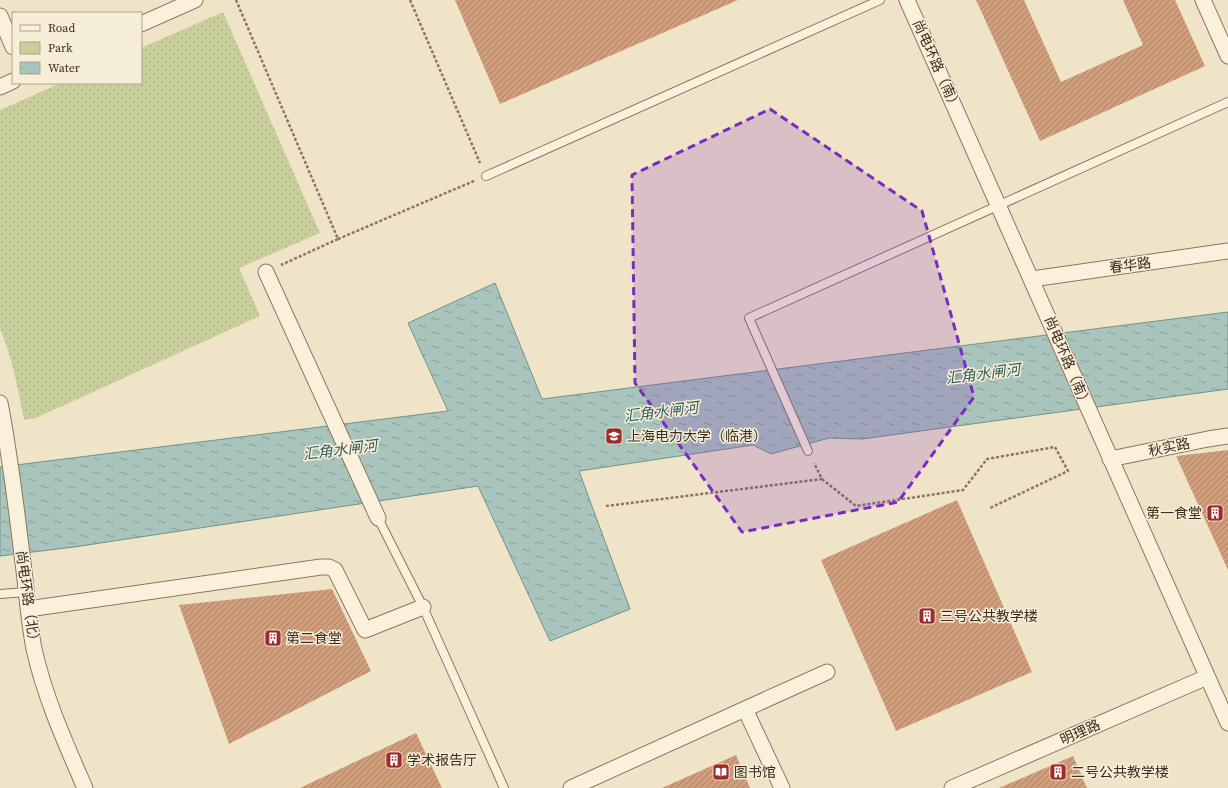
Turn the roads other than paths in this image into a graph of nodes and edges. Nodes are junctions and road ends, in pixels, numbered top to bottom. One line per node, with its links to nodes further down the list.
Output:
1 (194, 0): 6 (street)
2 (880, 0): 12 (lane)
3 (907, 0): 13 (street, 尚电环路（南）)
4 (1203, 0): 8 (street)
5 (0, 16): 7 (street)
6 (142, 24)
7 (12, 45)
8 (1228, 56)
9 (12, 81): 10 (street)
10 (0, 87)
11 (1228, 102): 13 (lane)
12 (486, 176)
13 (999, 205): 16 (street, 尚电环路（南）); 19 (lane)
14 (1228, 251): 16 (street, 春华路)
15 (266, 272): 21 (street)
16 (1032, 279): 20 (street, 尚电环路（南）)
17 (1, 412): 22 (street, 尚电环路（北）)
18 (1228, 436): 20 (street, 秋实路)
19 (808, 452)
20 (1110, 459): 27 (street, 尚电环路（南）)
21 (378, 518): 24 (lane)
22 (26, 592): 23 (lane); 25 (street, 尚电环路（北）)
23 (0, 594)
24 (423, 607): 25 (street); 31 (lane)
25 (28, 608): 30 (street, 尚电环路（北）)
26 (827, 672): 28 (street)
27 (1207, 677): 29 (street, 尚电环路（南）); 34 (street, 明理路)
28 (745, 709): 32 (street); 33 (street)
29 (1228, 723)
30 (84, 788)
31 (504, 788)
32 (571, 788)
33 (782, 788)
34 (952, 788)

